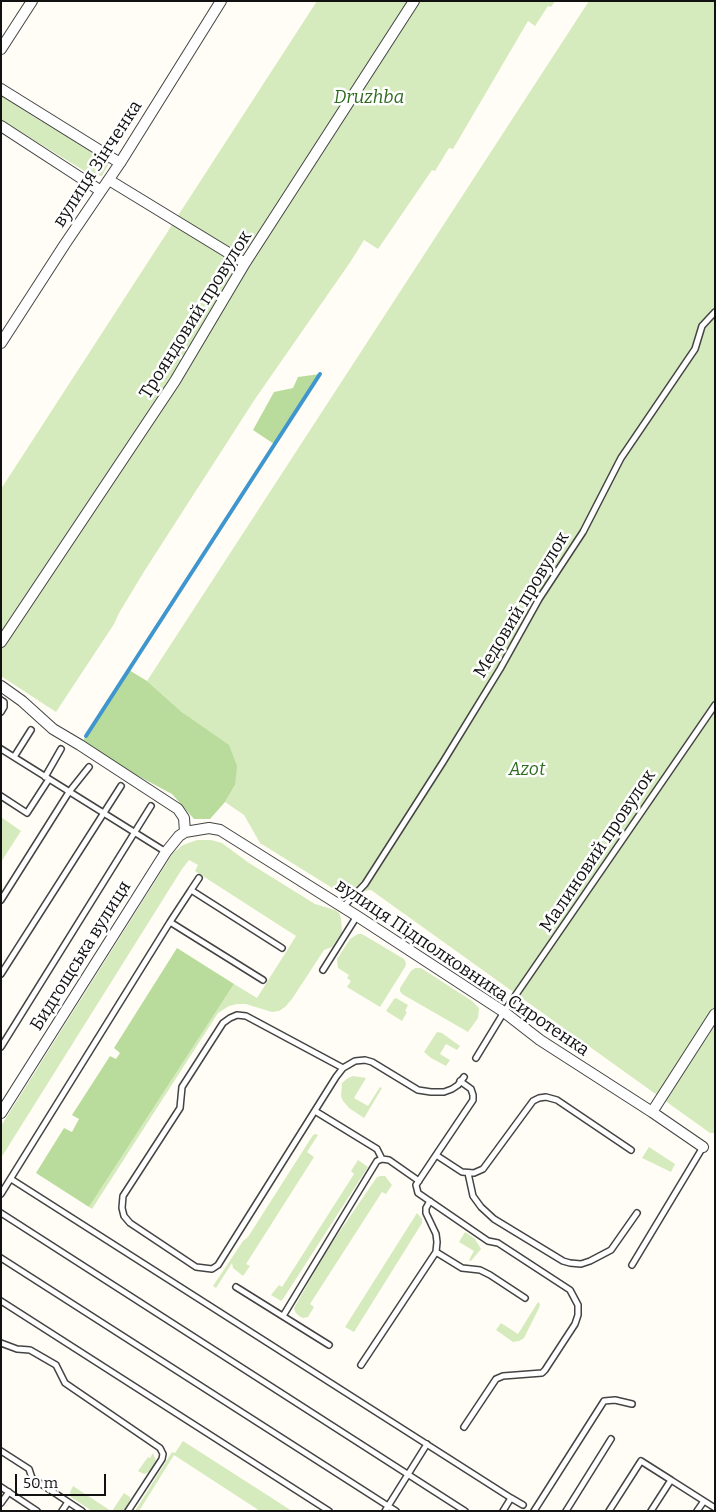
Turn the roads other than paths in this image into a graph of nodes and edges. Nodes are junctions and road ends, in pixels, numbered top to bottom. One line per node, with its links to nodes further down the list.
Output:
1 (32, 1): 4 (street)
2 (221, 1): 7 (street, вулиця Зінченка)
3 (414, 1): 10 (street, Трояндовий провулок)
4 (1, 48)
5 (1, 89): 7 (street)
6 (1, 126): 9 (street)
7 (120, 163): 8 (street, вулиця Зінченка)
8 (108, 180): 9 (street, вулиця Зінченка); 10 (street)
9 (101, 191): 12 (street, вулиця Зінченка)
10 (245, 264): 13 (street, Трояндовий провулок)
11 (715, 312): 35 (lane, Медовий провулок)
12 (1, 343)
13 (1, 642)
14 (1, 686): 30 (street)
15 (1, 700): 17 (lane)
16 (715, 705): 42 (lane, Малиновий провулок)
17 (1, 712)
18 (31, 730): 21 (lane)
19 (1, 748): 21 (lane)
20 (62, 749): 23 (lane)
21 (14, 757): 23 (lane)
22 (89, 767): 25 (lane)
23 (47, 778): 25 (lane); 26 (lane)
24 (121, 786): 28 (lane)
25 (69, 792): 28 (lane); 34 (lane)
26 (1, 796)
27 (151, 806): 29 (lane)
28 (103, 813): 29 (lane); 40 (lane)
29 (135, 832): 31 (lane); 44 (lane)
30 (185, 832): 31 (street, Бидгощська вулиця); 35 (street, вулиця Підполковника Сиротенка)
31 (166, 852): 49 (street, Бидгощська вулиця)
32 (199, 878): 33 (lane)
33 (190, 890): 37 (lane); 38 (lane)
34 (1, 900)
35 (342, 907): 36 (street, вулиця Підполковника Сиротенка)
36 (357, 916): 39 (lane); 42 (street, вулиця Підполковника Сиротенка)
37 (170, 922): 41 (lane); 55 (lane)
38 (282, 948)
39 (323, 970)
40 (1, 974)
41 (264, 980)
42 (504, 1012): 45 (lane, Малиновий провулок); 48 (street, вулиця Підполковника Сиротенка)
43 (715, 1014): 48 (street)
44 (1, 1047)
45 (476, 1058)
46 (343, 1068): 47 (lane); 47 (lane); 52 (lane)
47 (315, 1111): 53 (lane)
48 (652, 1112): 50 (street, вулиця Підполковника Сиротенка)
49 (1, 1113)
50 (703, 1147): 63 (lane)
51 (631, 1150): 54 (lane)
52 (436, 1154): 54 (lane); 56 (lane)
53 (382, 1159): 56 (lane); 67 (lane)
54 (468, 1173): 60 (lane)
55 (11, 1179): 57 (lane); 74 (lane)
56 (419, 1181): 58 (lane)
57 (1, 1194)
58 (430, 1201): 61 (lane); 72 (lane)
59 (1, 1213): 76 (lane)
60 (638, 1213)
61 (436, 1252): 65 (lane); 70 (lane)
62 (1, 1258): 85 (lane)
63 (632, 1265)
64 (236, 1287): 67 (lane)
65 (525, 1298)
66 (1, 1301): 91 (lane)
67 (283, 1316): 69 (lane)
68 (1, 1343): 90 (lane)
69 (329, 1346)
70 (361, 1366)
71 (632, 1404): 95 (lane)
72 (464, 1427)
73 (612, 1439): 96 (lane)
74 (427, 1444): 76 (lane); 80 (lane)
75 (1, 1451): 82 (lane)
76 (407, 1475): 85 (lane); 93 (lane)
77 (671, 1480): 81 (lane); 97 (lane); 98 (lane)
78 (1, 1488): 79 (lane)
79 (9, 1492): 83 (lane); 87 (lane)
80 (511, 1498): 84 (lane); 94 (lane)
81 (704, 1501): 86 (lane); 99 (lane)
82 (68, 1502): 88 (lane); 89 (lane)
83 (1, 1503)
84 (523, 1505)
85 (386, 1508): 92 (lane)
86 (715, 1508)
87 (37, 1511)
88 (62, 1511)
89 (82, 1511)
90 (128, 1511)
91 (329, 1511)
92 (396, 1511)
93 (465, 1511)
94 (502, 1511)
95 (534, 1511)
96 (566, 1511)
97 (609, 1511)
98 (652, 1511)
99 (697, 1511)

